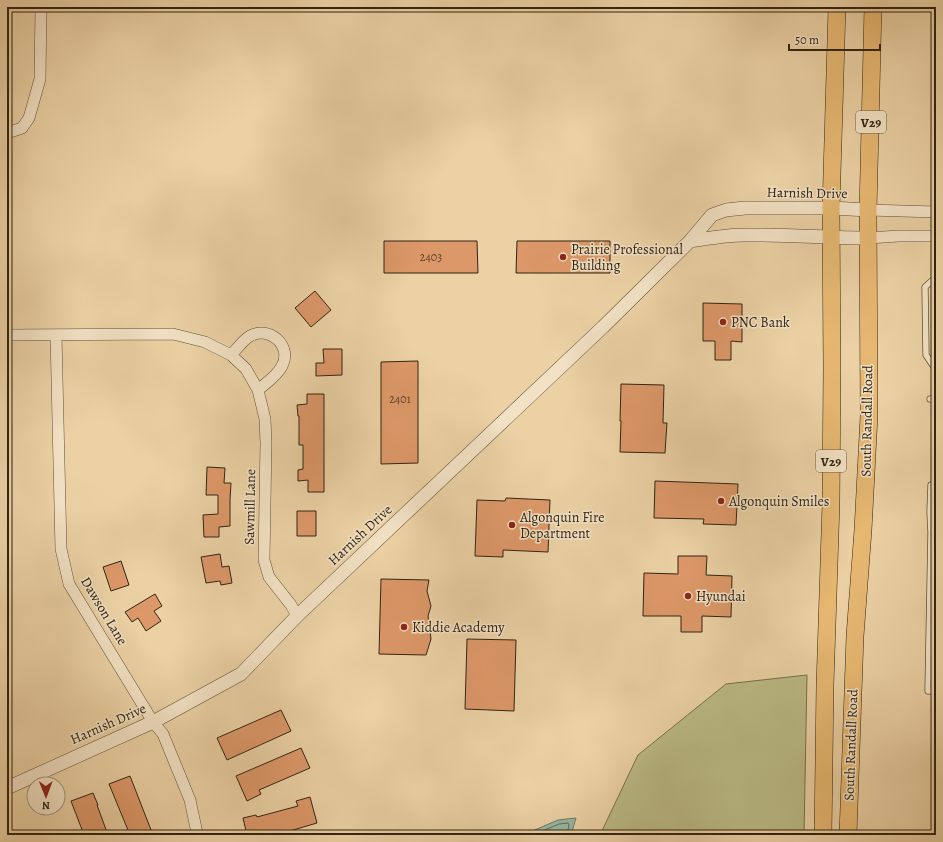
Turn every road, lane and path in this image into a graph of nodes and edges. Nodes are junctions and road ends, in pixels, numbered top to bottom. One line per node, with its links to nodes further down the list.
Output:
1 (41, 7): 4 (street)
2 (837, 7): 5 (main road, South Randall Road / V29)
3 (874, 7): 6 (main road, South Randall Road / V29)
4 (7, 133)
5 (831, 208): 6 (street, Harnish Drive); 9 (main road, South Randall Road / V29); 11 (street, Harnish Drive)
6 (868, 210): 7 (street, Harnish Drive); 10 (main road, South Randall Road / V29)
7 (936, 212)
8 (936, 236): 10 (street)
9 (831, 238): 10 (street); 11 (street); 25 (main road, South Randall Road / V29)
10 (869, 238): 26 (main road, South Randall Road / V29)
11 (690, 241): 20 (street, Harnish Drive)
12 (936, 277): 16 (lane)
13 (7, 335): 14 (street, Sawmill Lane)
14 (56, 335): 15 (street, Sawmill Lane); 22 (street, Dawson Lane)
15 (231, 355): 17 (street, Sawmill Lane); 17 (street)
16 (936, 370)
17 (258, 390): 20 (street, Sawmill Lane)
18 (931, 485): 19 (lane)
19 (933, 533): 21 (lane)
20 (297, 616): 22 (street, Harnish Drive)
21 (936, 691)
22 (153, 722): 23 (street, Harnish Drive); 24 (street, Dawson Lane)
23 (7, 788)
24 (196, 835)
25 (823, 835)
26 (848, 835)

